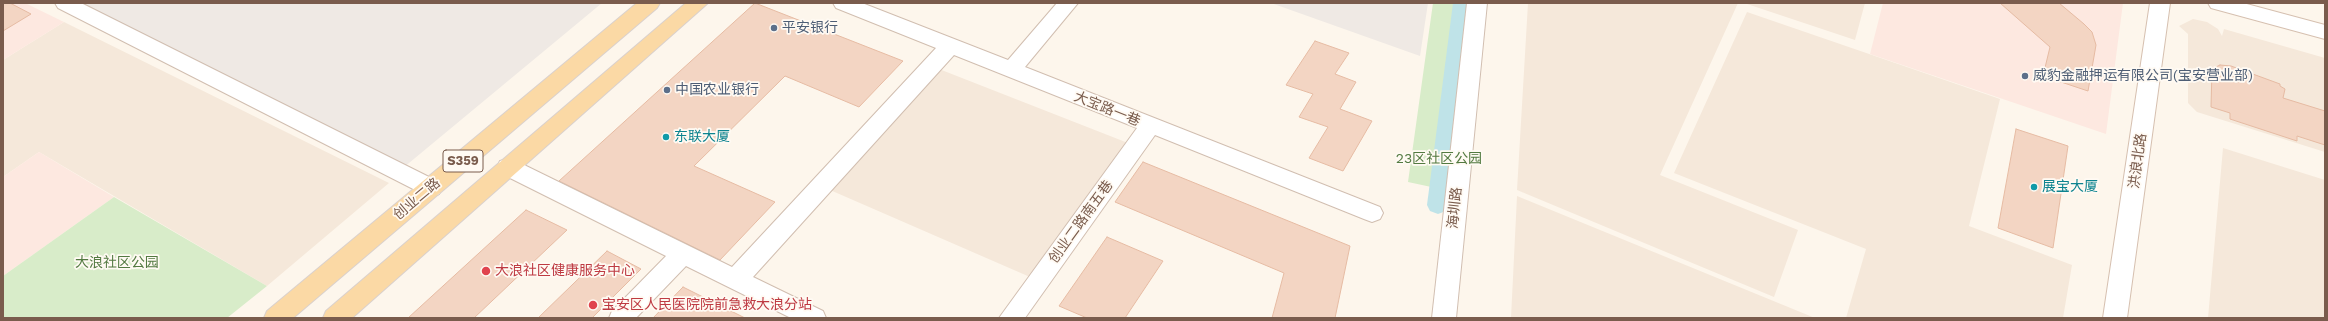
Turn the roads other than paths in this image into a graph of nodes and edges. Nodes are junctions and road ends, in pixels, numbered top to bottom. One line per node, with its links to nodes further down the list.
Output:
1 (65, 3): 14 (street)
2 (650, 3): 14 (main road, 创业二路 / S359)
3 (698, 3): 13 (main road, S359)
4 (843, 3): 10 (street, 大宝路一巷)
5 (1068, 3): 11 (street)
6 (1478, 3): 23 (street, 海圳路)
7 (2160, 3): 24 (street, 洪浪北路)
8 (2218, 3): 9 (street)
9 (2325, 32)
10 (950, 46): 11 (street, 大宝路一巷); 17 (street)
11 (1012, 70): 12 (street, 大宝路一巷)
12 (1150, 126): 15 (street, 大宝路一巷); 22 (street, 创业二路南五巷)
13 (508, 168): 16 (street); 19 (main road, S359)
14 (431, 188): 18 (main road, 创业二路 / S359)
15 (1372, 213)
16 (683, 254): 17 (street); 20 (street)
17 (735, 280): 21 (street)
18 (276, 318)
19 (335, 318)
20 (621, 318)
21 (814, 318)
22 (1011, 318)
23 (1444, 318)
24 (2115, 318)

